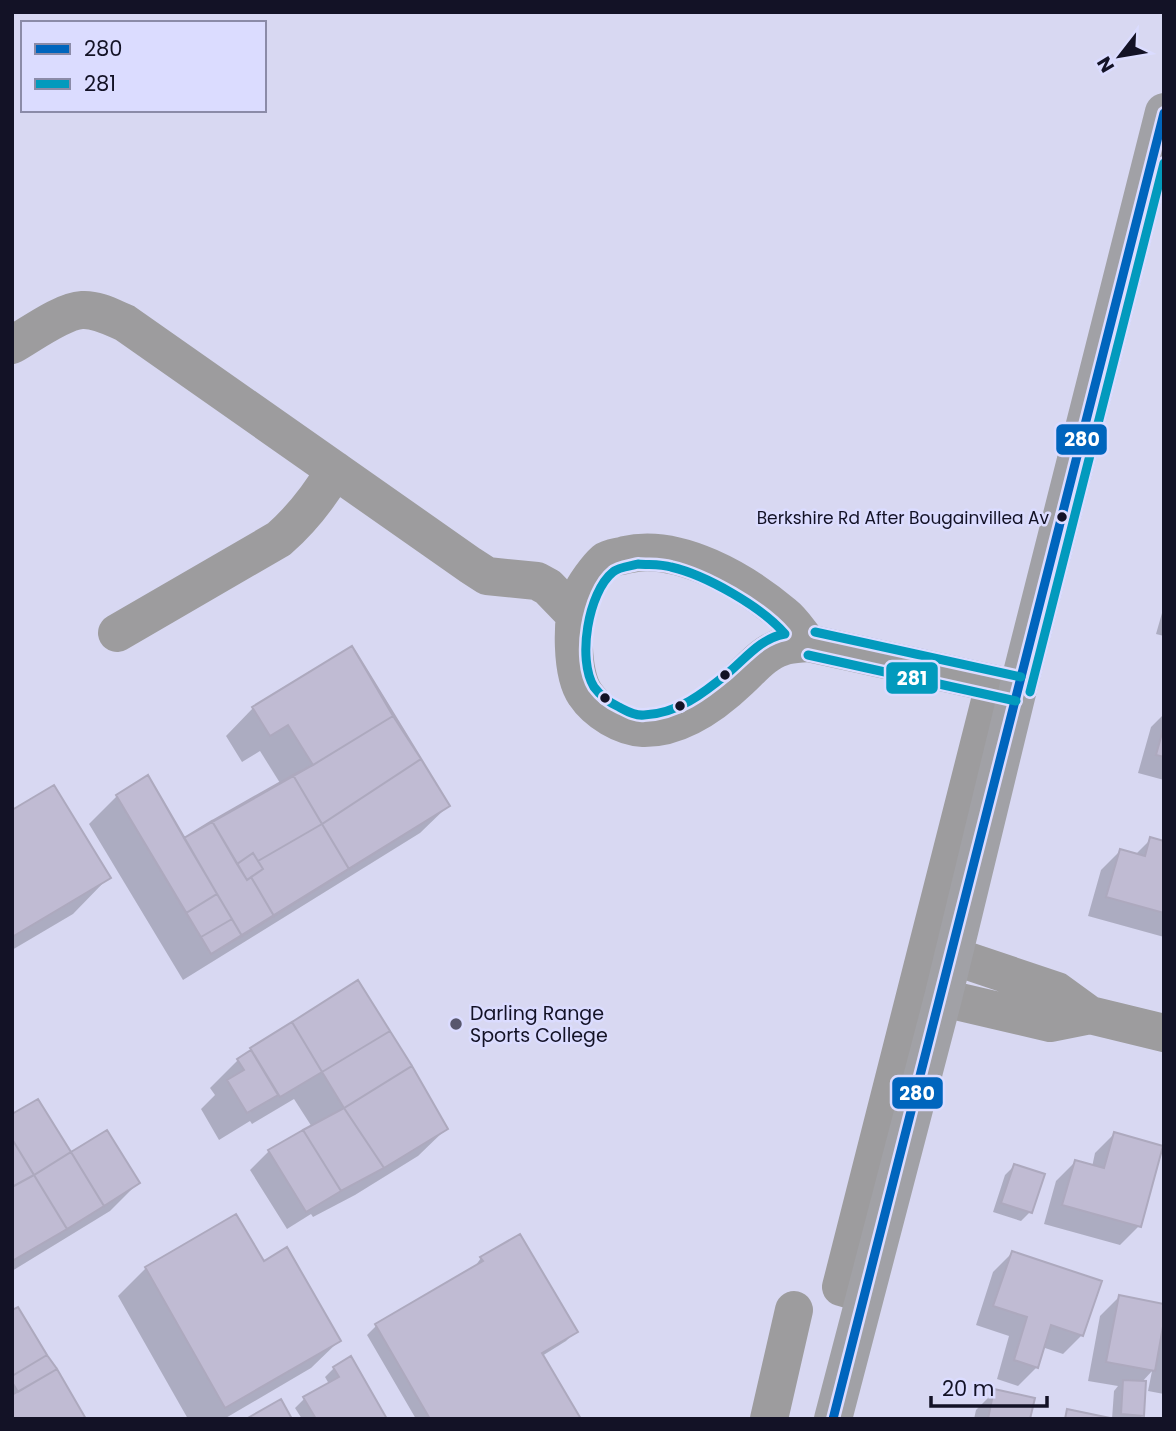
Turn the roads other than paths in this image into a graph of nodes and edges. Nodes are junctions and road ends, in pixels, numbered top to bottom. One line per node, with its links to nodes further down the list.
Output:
1 (1164, 112): 7 (main road)
2 (12, 345): 3 (street)
3 (335, 470): 4 (street); 5 (street)
4 (576, 616): 6 (street); 6 (street)
5 (117, 633)
6 (808, 643): 7 (street)
7 (1006, 687): 8 (main road); 12 (street)
8 (953, 956): 9 (main road); 10 (street)
9 (943, 998): 10 (street); 12 (main road)
10 (1090, 1015): 11 (street)
11 (1164, 1033)
12 (865, 1294): 15 (main road)
13 (794, 1310): 14 (street)
14 (769, 1419)
15 (833, 1419)

